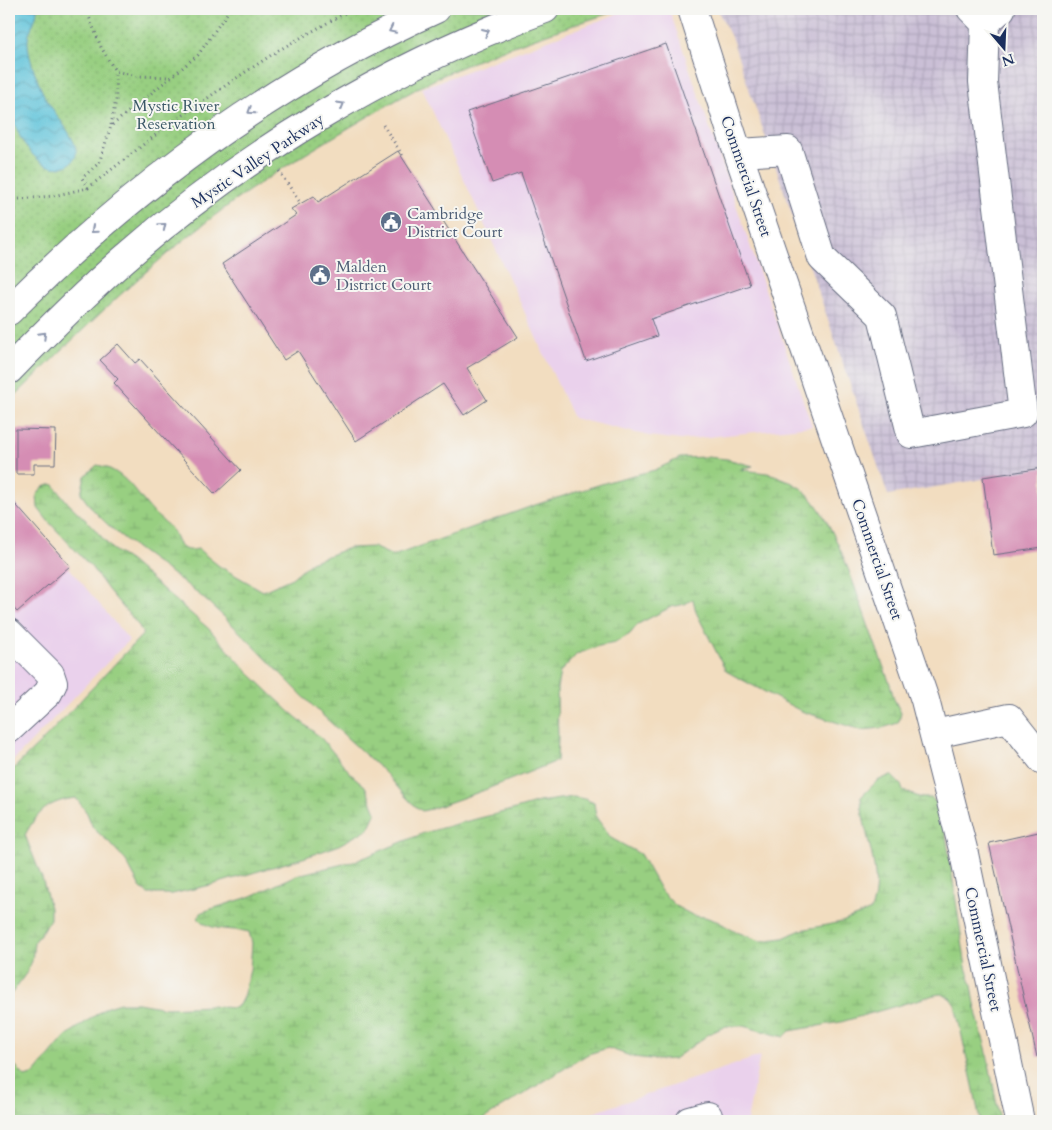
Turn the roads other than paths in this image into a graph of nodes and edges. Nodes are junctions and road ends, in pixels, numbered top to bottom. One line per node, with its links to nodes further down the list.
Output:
1 (436, 9): 6 (main road, one-way to 6)
2 (545, 9): 7 (main road, Mystic Valley Parkway, one-way to 2)
3 (692, 9): 5 (main road, Commercial Street)
4 (986, 14): 5 (main road)
5 (739, 153): 10 (main road, Commercial Street)
6 (9, 311)
7 (9, 370)
8 (9, 633): 9 (main road)
9 (9, 729)
10 (935, 734): 11 (main road); 14 (main road, Commercial Street)
11 (1043, 760)
12 (690, 1121): 13 (main road)
13 (707, 1121)
14 (1020, 1121)

